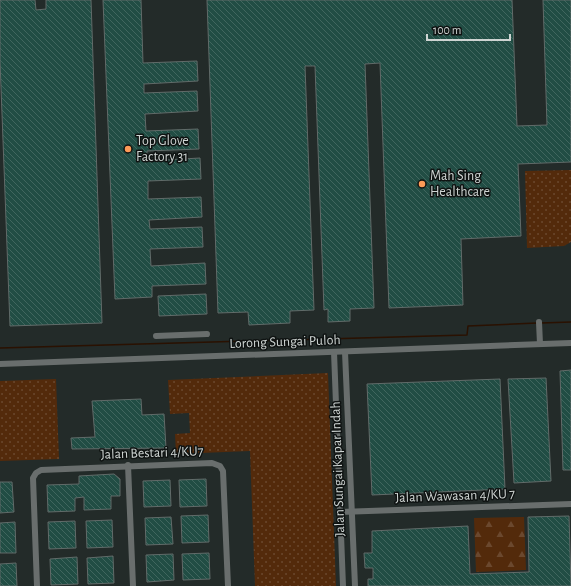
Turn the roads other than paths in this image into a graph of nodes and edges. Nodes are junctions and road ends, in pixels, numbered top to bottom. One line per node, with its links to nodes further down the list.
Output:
1 (539, 322): 5 (street)
2 (207, 334): 3 (street)
3 (156, 336)
4 (571, 343): 5 (street, Lorong Sungai Puloh)
5 (540, 344): 7 (street, Lorong Sungai Puloh)
6 (334, 352): 7 (street, Lorong Sungai Puloh); 8 (street, Lorong Sungai Puloh); 11 (street, Jalan Sungai Kapar Indah)
7 (346, 352): 12 (street, Jalan Sungai Kapar Indah)
8 (0, 364)
9 (128, 465): 13 (street, Jalan Bestari 4/KU7); 14 (street); 15 (street, Jalan Bestari 4/KU7)
10 (571, 504): 12 (street, Jalan Wawasan 4/KU 7)
11 (340, 512): 12 (street, Jalan Wawasan 4/KU 7); 16 (street, Jalan Sungai Kapar Indah)
12 (352, 512): 17 (street, Jalan Sungai Kapar Indah)
13 (37, 586)
14 (133, 586)
15 (228, 586)
16 (343, 586)
17 (354, 586)

